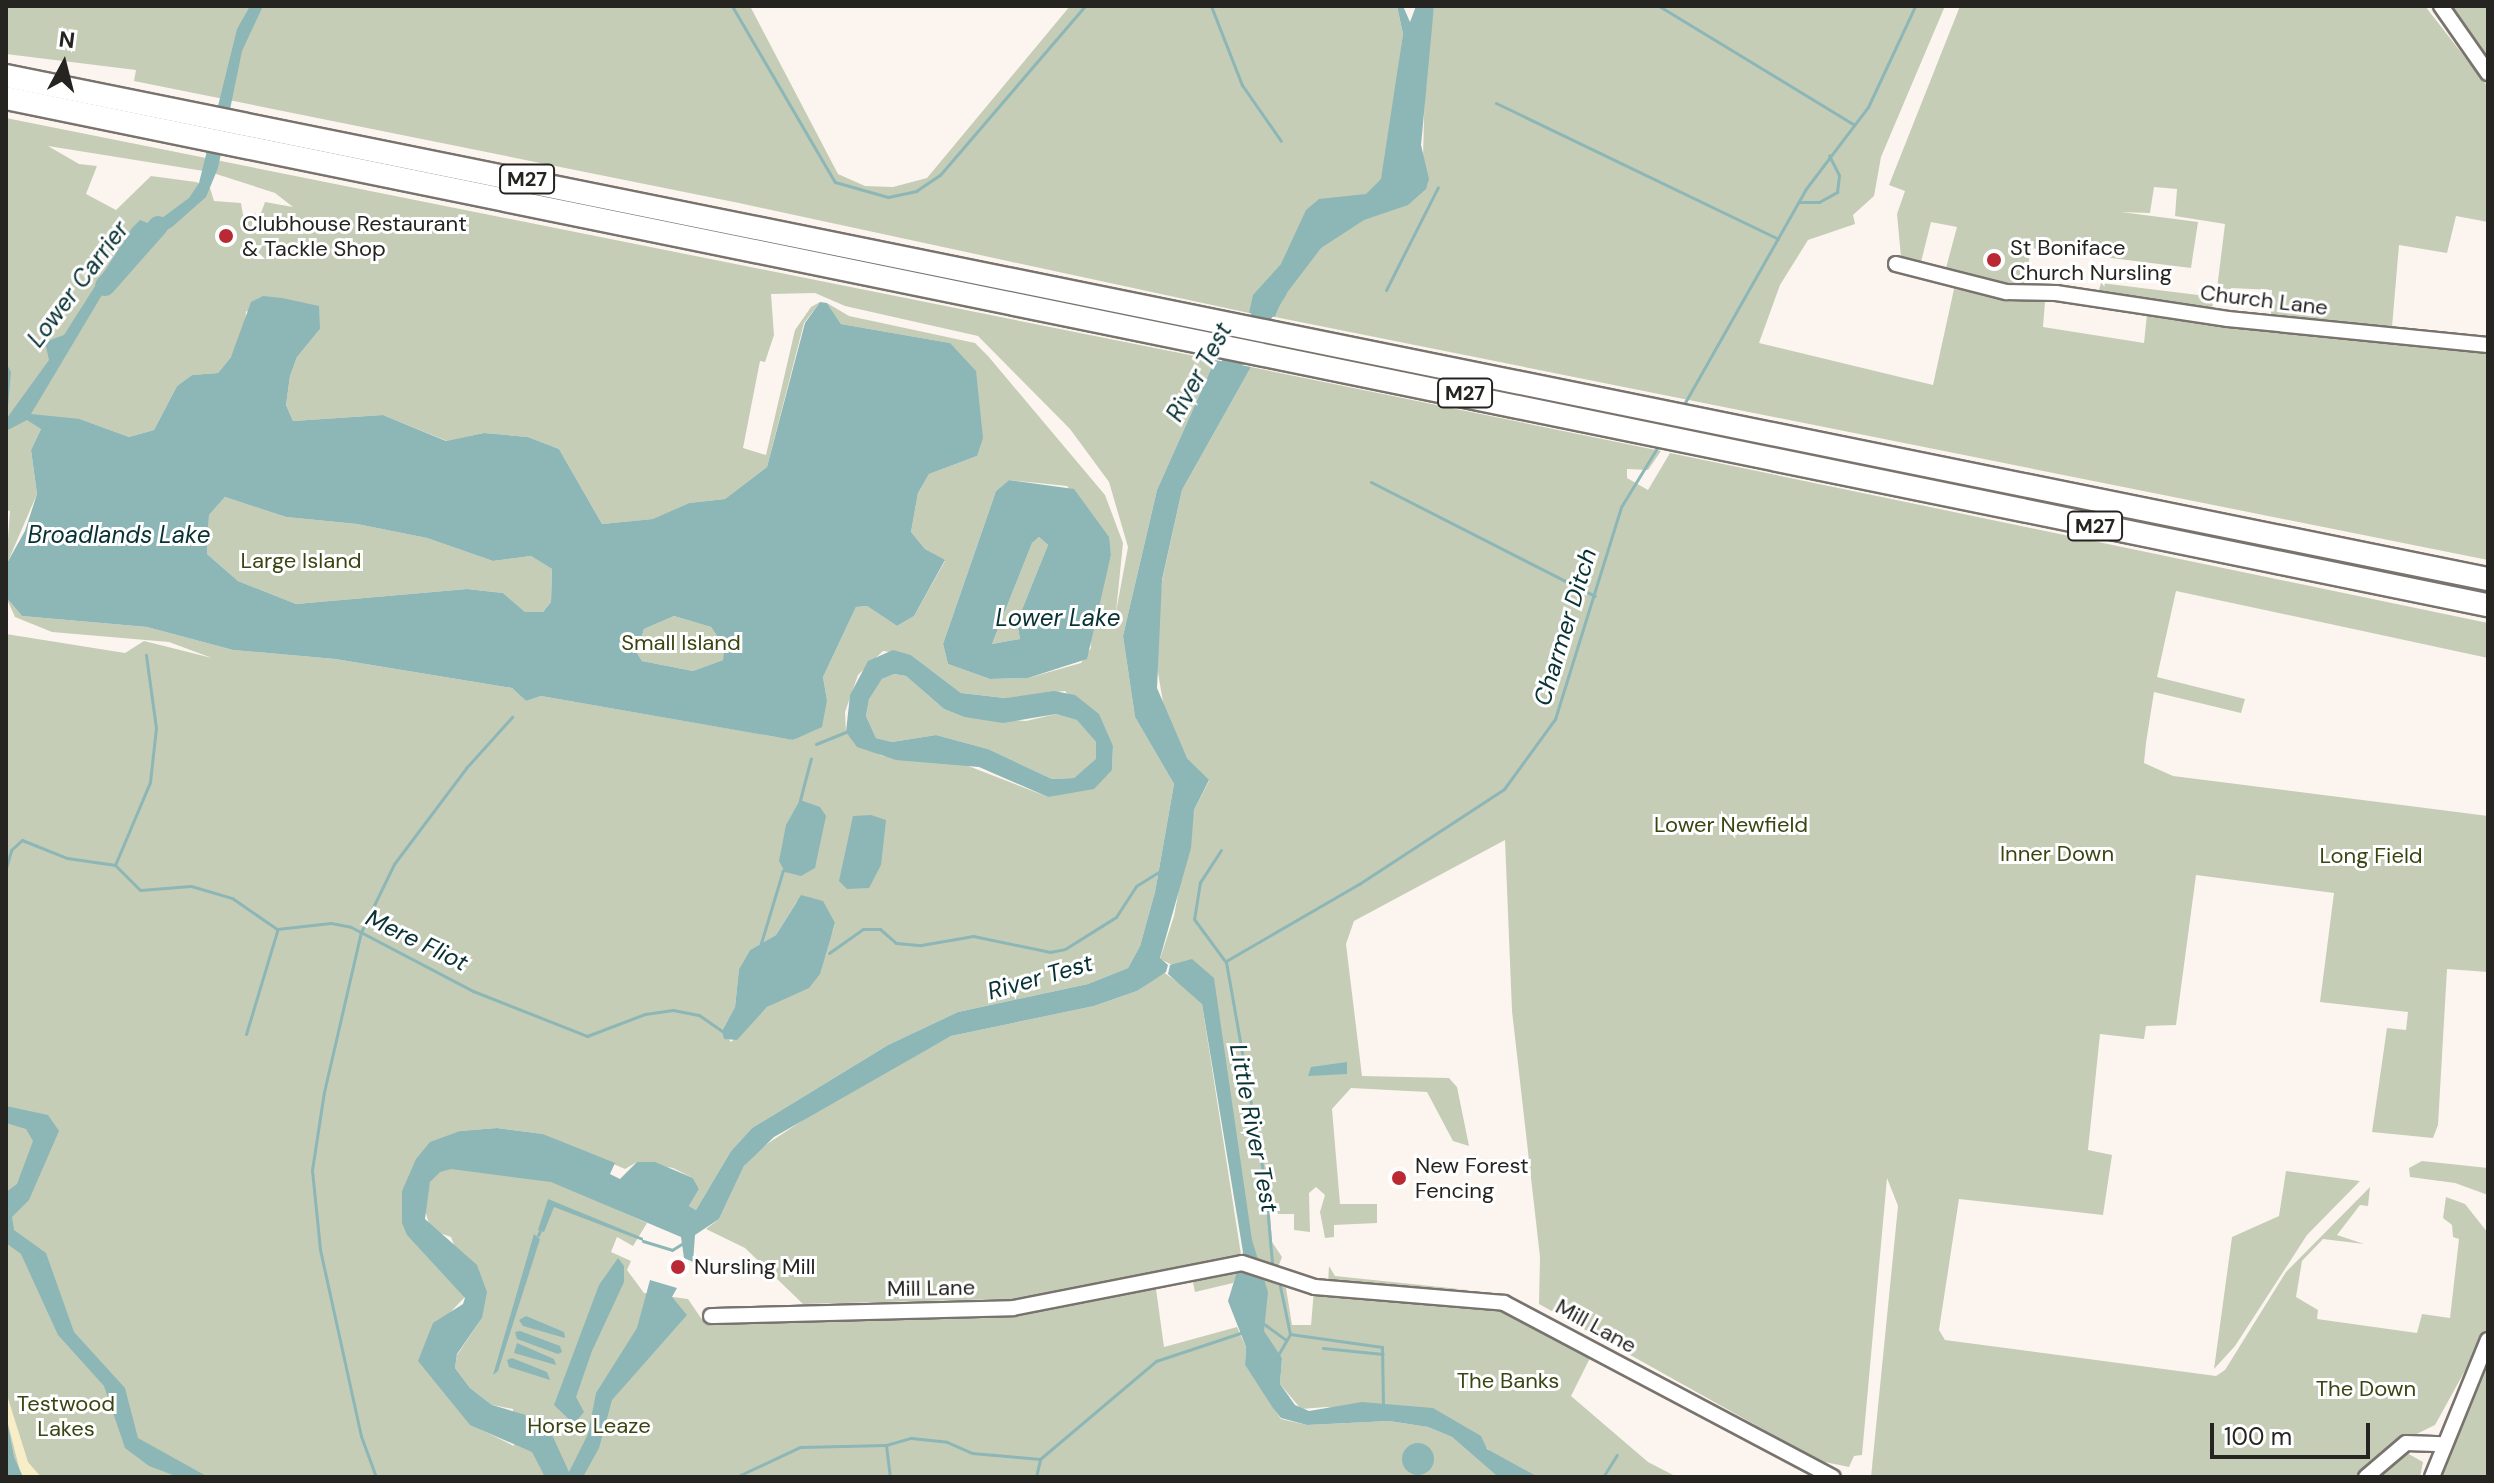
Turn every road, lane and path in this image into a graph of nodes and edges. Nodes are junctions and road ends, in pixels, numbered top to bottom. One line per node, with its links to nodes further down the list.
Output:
1 (2441, 6): 2 (street)
2 (2488, 73)
3 (6, 76): 5 (highway, M27)
4 (6, 98): 5 (highway, M27)
5 (202, 125): 6 (highway, M27)
6 (850, 256): 9 (highway, M27); 10 (highway, M27)
7 (1896, 264): 8 (street, Church Lane)
8 (2488, 345)
9 (2488, 579)
10 (2488, 605)
11 (711, 1316): 14 (street, Mill Lane)
12 (2488, 1340): 13 (street)
13 (2443, 1444): 15 (street); 16 (street)
14 (1833, 1477)
15 (2366, 1477)
16 (2432, 1477)

